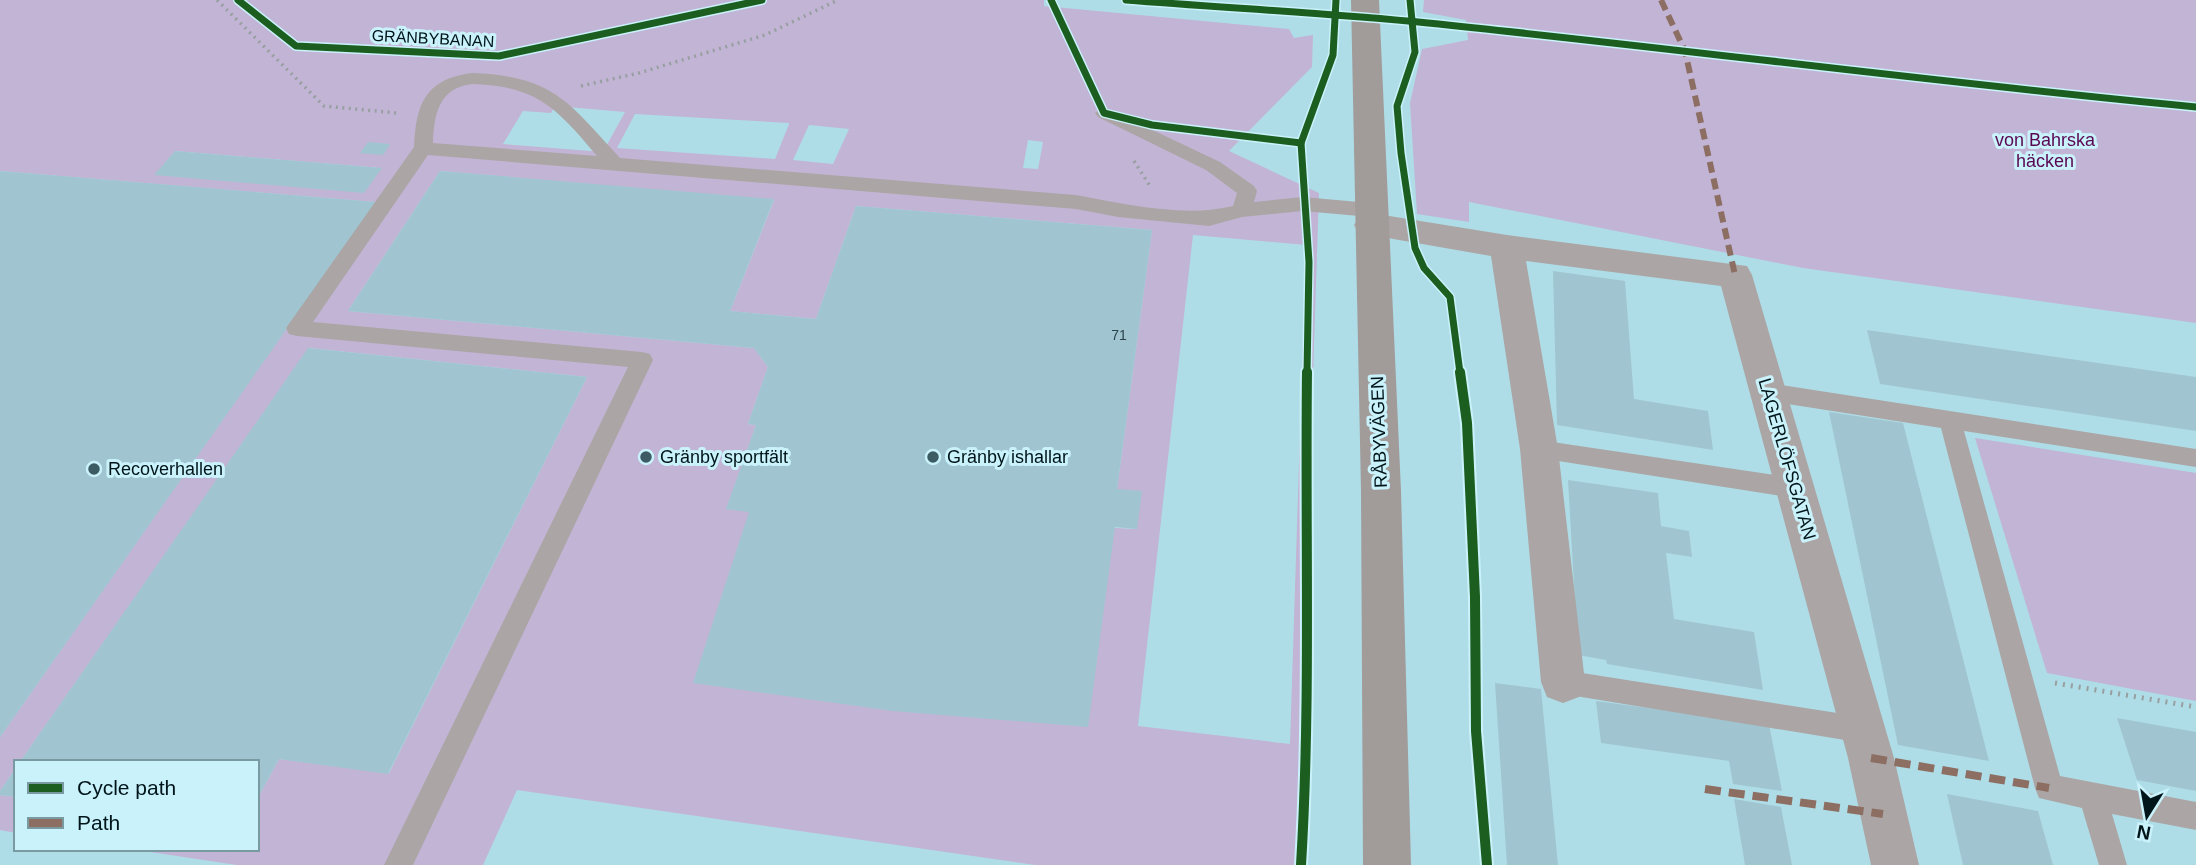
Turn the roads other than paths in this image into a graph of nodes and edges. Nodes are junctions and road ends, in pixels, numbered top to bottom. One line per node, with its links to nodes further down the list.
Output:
1 (1365, 0): 6 (main road, RÅBYVÄGEN)
2 (1104, 113): 5 (lane)
3 (422, 148): 4 (lane); 4 (lane); 17 (lane)
4 (615, 164): 5 (lane)
5 (1242, 210): 6 (lane)
6 (1371, 217): 7 (street, LAGERLÖFSGATAN); 18 (main road, RÅBYVÄGEN)
7 (1507, 247): 8 (street, LAGERLÖFSGATAN); 10 (street)
8 (1768, 392): 9 (lane); 12 (street, LAGERLÖFSGATAN)
9 (1950, 420): 11 (lane); 15 (lane)
10 (1539, 449): 12 (lane); 13 (street)
11 (2196, 458)
12 (1795, 488): 14 (street, LAGERLÖFSGATAN)
13 (1563, 682): 14 (lane)
14 (1863, 730): 19 (street, LAGERLÖFSGATAN)
15 (2093, 796): 16 (lane); 20 (lane)
16 (2196, 816)
17 (398, 865)
18 (1387, 865)
19 (1895, 865)
20 (2113, 865)

